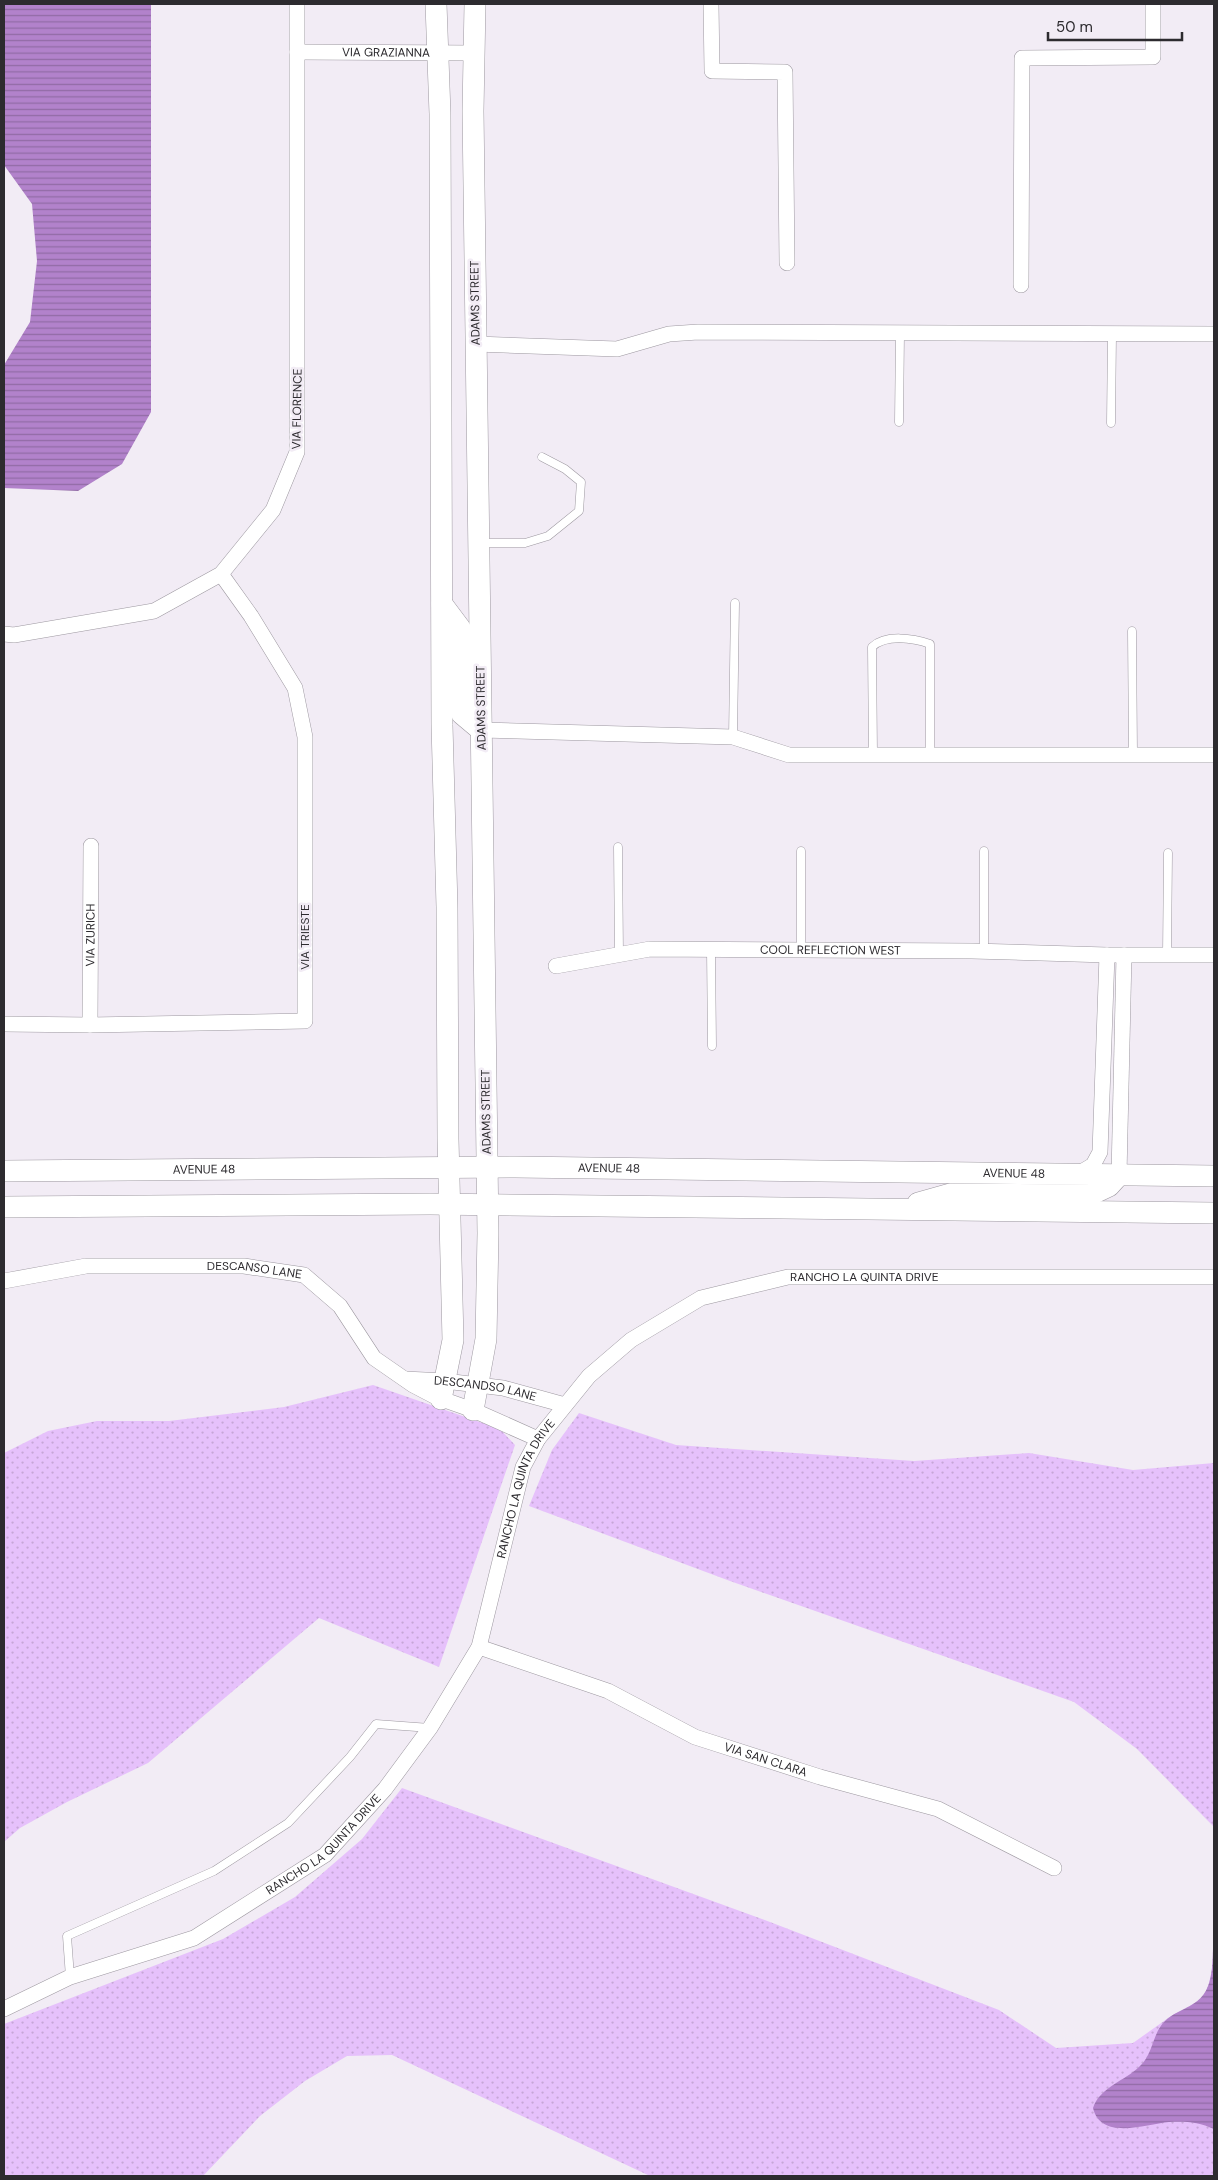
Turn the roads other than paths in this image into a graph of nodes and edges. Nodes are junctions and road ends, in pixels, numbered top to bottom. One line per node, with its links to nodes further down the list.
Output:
1 (297, 4): 6 (street, VIA FLORENCE)
2 (436, 4): 7 (street)
3 (475, 4): 8 (street, ADAMS STREET)
4 (711, 4): 9 (street)
5 (1153, 4): 10 (street)
6 (297, 52): 7 (street, VIA GRAZIANNA); 19 (street, VIA FLORENCE)
7 (436, 52): 8 (street, VIA GRAZIANNA); 21 (street)
8 (475, 53): 14 (street, ADAMS STREET)
9 (787, 263)
10 (1021, 285)
11 (900, 333): 12 (street); 14 (street); 15 (lane)
12 (1112, 334): 13 (street); 16 (lane)
13 (1214, 334)
14 (476, 344): 18 (street, ADAMS STREET)
15 (899, 422)
16 (1111, 423)
17 (542, 456): 18 (lane)
18 (479, 543): 24 (street, ADAMS STREET)
19 (221, 574): 23 (street, VIA FLORENCE); 45 (street, VIA TRIESTE)
20 (735, 603): 25 (lane)
21 (442, 604): 24 (street); 47 (street)
22 (1132, 632): 28 (lane)
23 (4, 634)
24 (481, 730): 25 (street); 48 (street, ADAMS STREET)
25 (733, 737): 26 (street)
26 (873, 755): 27 (street); 27 (lane)
27 (930, 755): 28 (street)
28 (1133, 755): 29 (street)
29 (1214, 755)
30 (91, 846): 45 (street, VIA ZURICH)
31 (618, 847): 38 (lane)
32 (801, 851): 36 (lane)
33 (984, 851): 37 (lane)
34 (1168, 853): 41 (lane)
35 (711, 950): 36 (street, COOL REFLECTION WEST); 38 (street, COOL REFLECTION WEST); 46 (lane)
36 (801, 950): 37 (street, COOL REFLECTION WEST)
37 (984, 952): 39 (street, COOL REFLECTION WEST)
38 (619, 955): 43 (street, COOL REFLECTION WEST)
39 (1107, 955): 40 (street, COOL REFLECTION WEST); 50 (street)
40 (1124, 955): 41 (street, COOL REFLECTION WEST); 51 (street)
41 (1167, 955): 42 (street, COOL REFLECTION WEST)
42 (1214, 955)
43 (556, 966)
44 (4, 1024): 45 (street, VIA TRIESTE)
45 (90, 1025)
46 (712, 1046)
47 (449, 1168): 48 (street, AVENUE 48); 49 (street, AVENUE 48); 53 (street)
48 (486, 1168): 50 (street, AVENUE 48); 54 (street, ADAMS STREET)
49 (4, 1171)
50 (1078, 1174): 51 (street, AVENUE 48)
51 (1119, 1175): 52 (street, AVENUE 48); 56 (street)
52 (1214, 1176)
53 (450, 1205): 54 (street); 55 (street); 62 (street)
54 (487, 1205): 56 (street); 61 (street, ADAMS STREET)
55 (4, 1207)
56 (894, 1209): 57 (street)
57 (1214, 1214)
58 (1214, 1277): 63 (street, RANCHO LA QUINTA DRIVE)
59 (4, 1281): 60 (street, DESCANSO LANE)
60 (404, 1379): 62 (street, DESCANDSO LANE)
61 (478, 1384): 62 (street, DESCANDSO LANE); 63 (street, DESCANDSO LANE); 64 (street, ADAMS STREET)
62 (443, 1390): 64 (street)
63 (565, 1405): 65 (street, RANCHO LA QUINTA DRIVE)
64 (473, 1410): 65 (street)
65 (538, 1439): 66 (street, RANCHO LA QUINTA DRIVE)
66 (479, 1647): 67 (street, RANCHO LA QUINTA DRIVE); 68 (street, VIA SAN CLARA)
67 (430, 1728): 69 (street, RANCHO LA QUINTA DRIVE); 69 (lane)
68 (1054, 1868)
69 (70, 1977): 70 (street, RANCHO LA QUINTA DRIVE)
70 (4, 2009)

